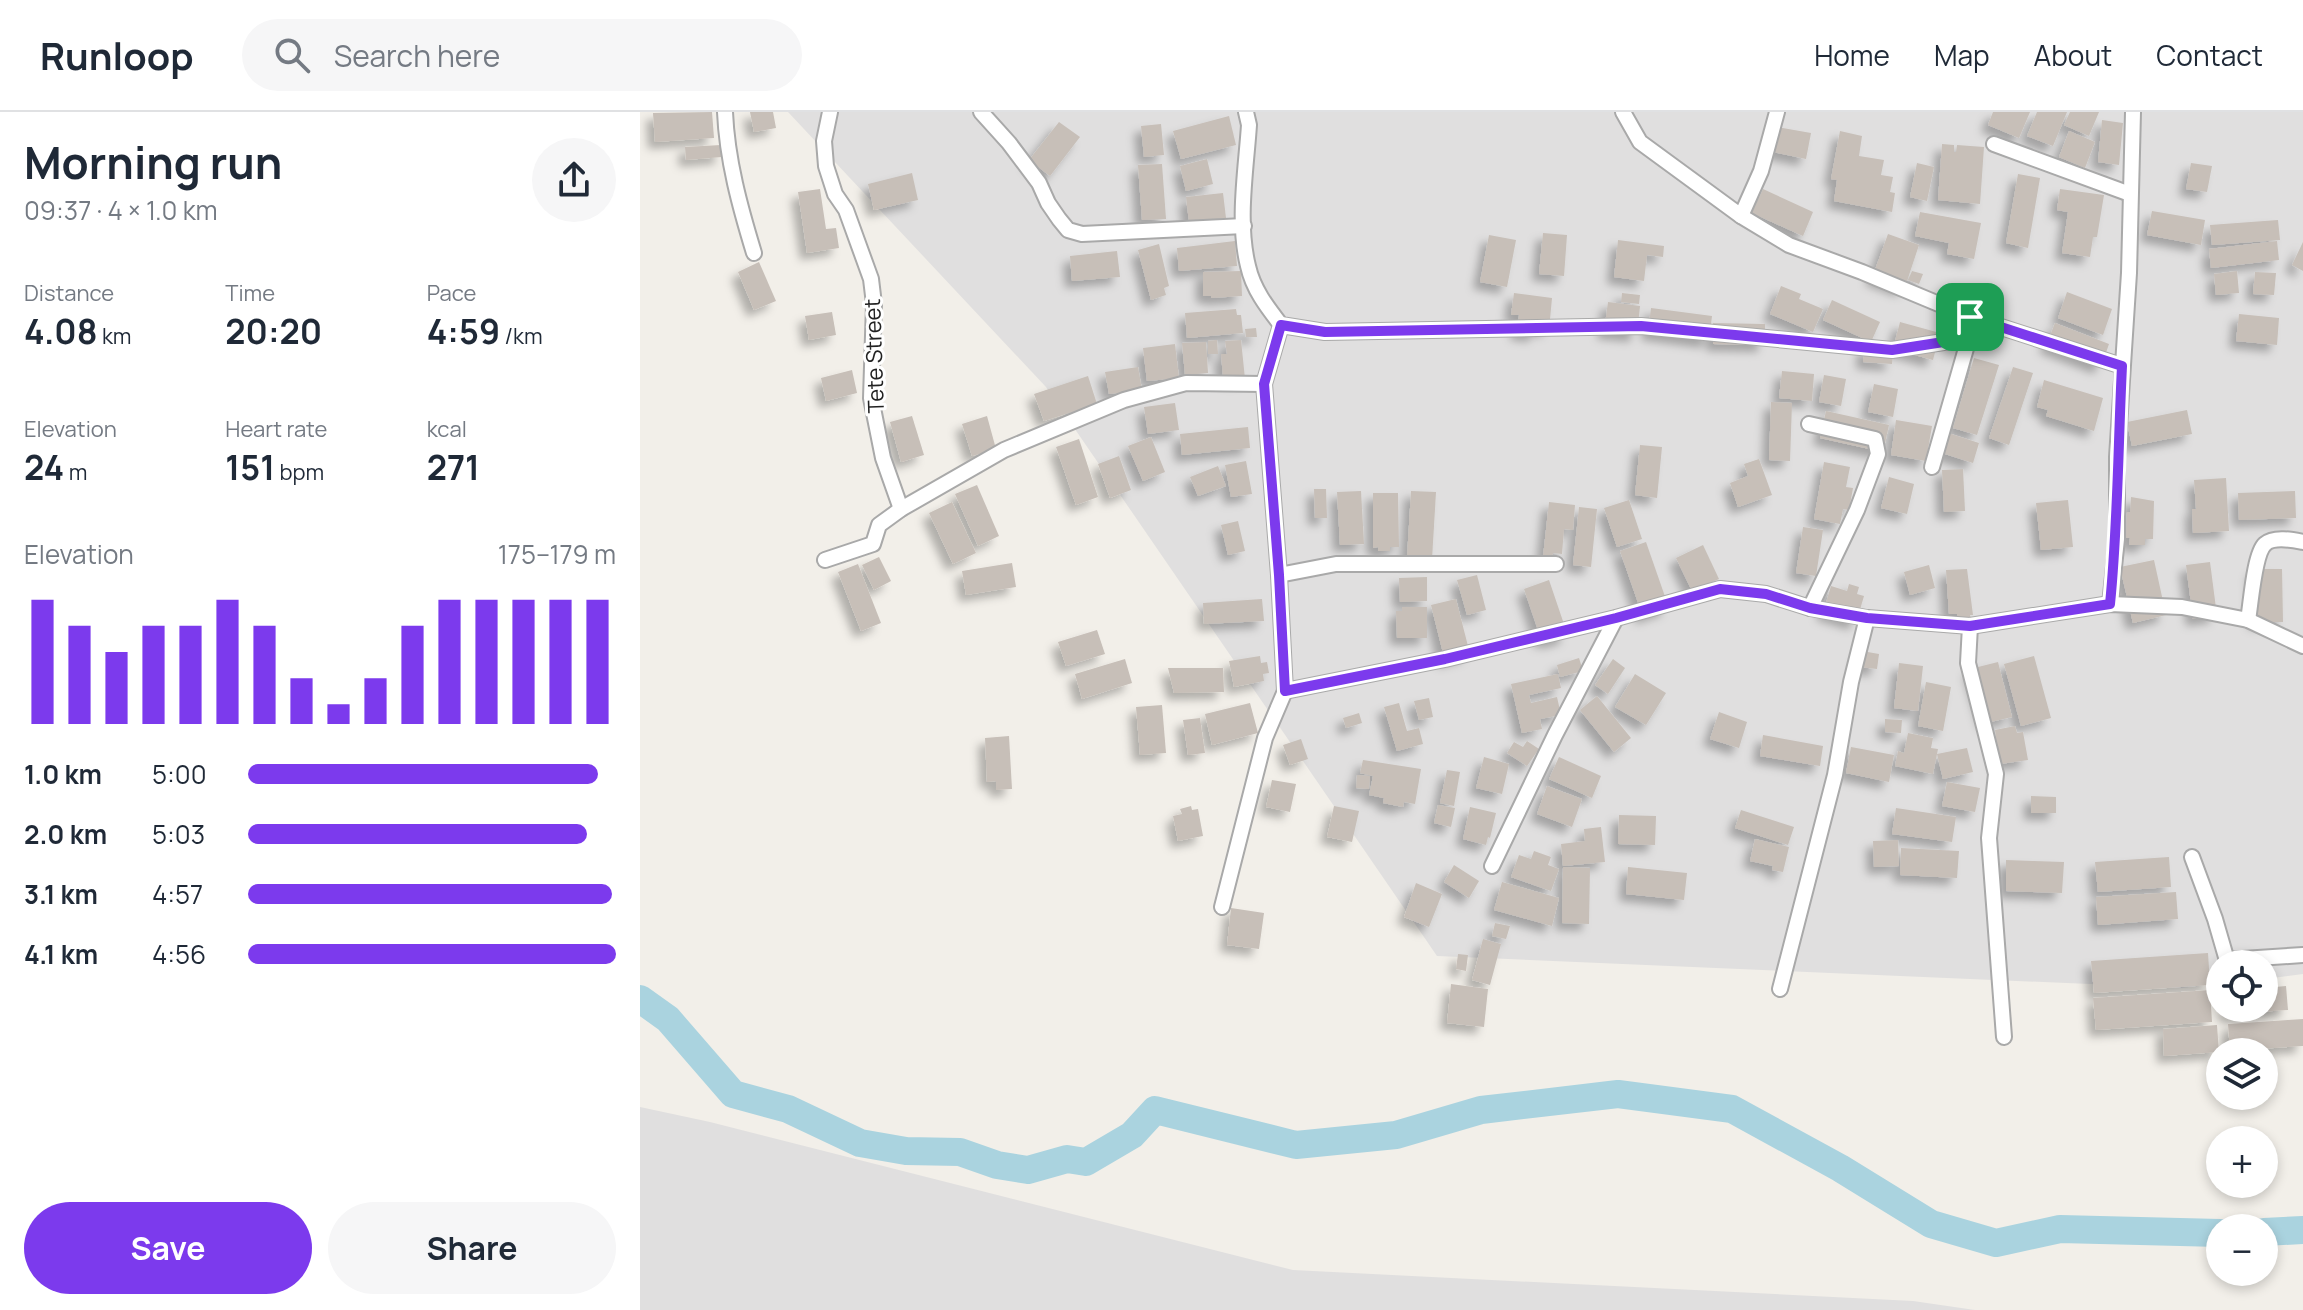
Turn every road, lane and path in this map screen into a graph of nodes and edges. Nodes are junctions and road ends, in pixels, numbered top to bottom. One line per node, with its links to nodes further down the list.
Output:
1 (725, 112): 12 (street)
2 (830, 112): 20 (street, Tete Street)
3 (981, 112): 11 (street)
4 (1246, 112): 11 (street)
5 (1623, 112): 10 (street)
6 (1777, 112): 10 (street)
7 (2133, 112): 9 (street)
8 (1994, 144): 9 (street)
9 (2130, 194): 16 (street)
10 (1741, 216): 13 (street)
11 (1244, 226): 14 (street)
12 (754, 253)
13 (1970, 317): 15 (street); 16 (street)
14 (1281, 325): 15 (street); 17 (street)
15 (1969, 338): 19 (street)
16 (2122, 366): 25 (street)
17 (1264, 384): 20 (street); 24 (street)
18 (1809, 424): 26 (street)
19 (1932, 467)
20 (901, 509): 22 (street)
21 (2303, 542): 29 (street)
22 (825, 560)
23 (1556, 564): 24 (street)
24 (1279, 575): 32 (street)
25 (2110, 604): 29 (street); 30 (street)
26 (1810, 608): 27 (street); 28 (street)
27 (1616, 618): 32 (street); 34 (street)
28 (1867, 618): 30 (street); 39 (street)
29 (2248, 620): 31 (street)
30 (1970, 626): 40 (street)
31 (2303, 646)
32 (1285, 691): 35 (street)
33 (2192, 857): 36 (street)
34 (1492, 866)
35 (1222, 907)
36 (2224, 950)
37 (2303, 955): 38 (street)
38 (2278, 957)
39 (1780, 989)
40 (2004, 1037)

